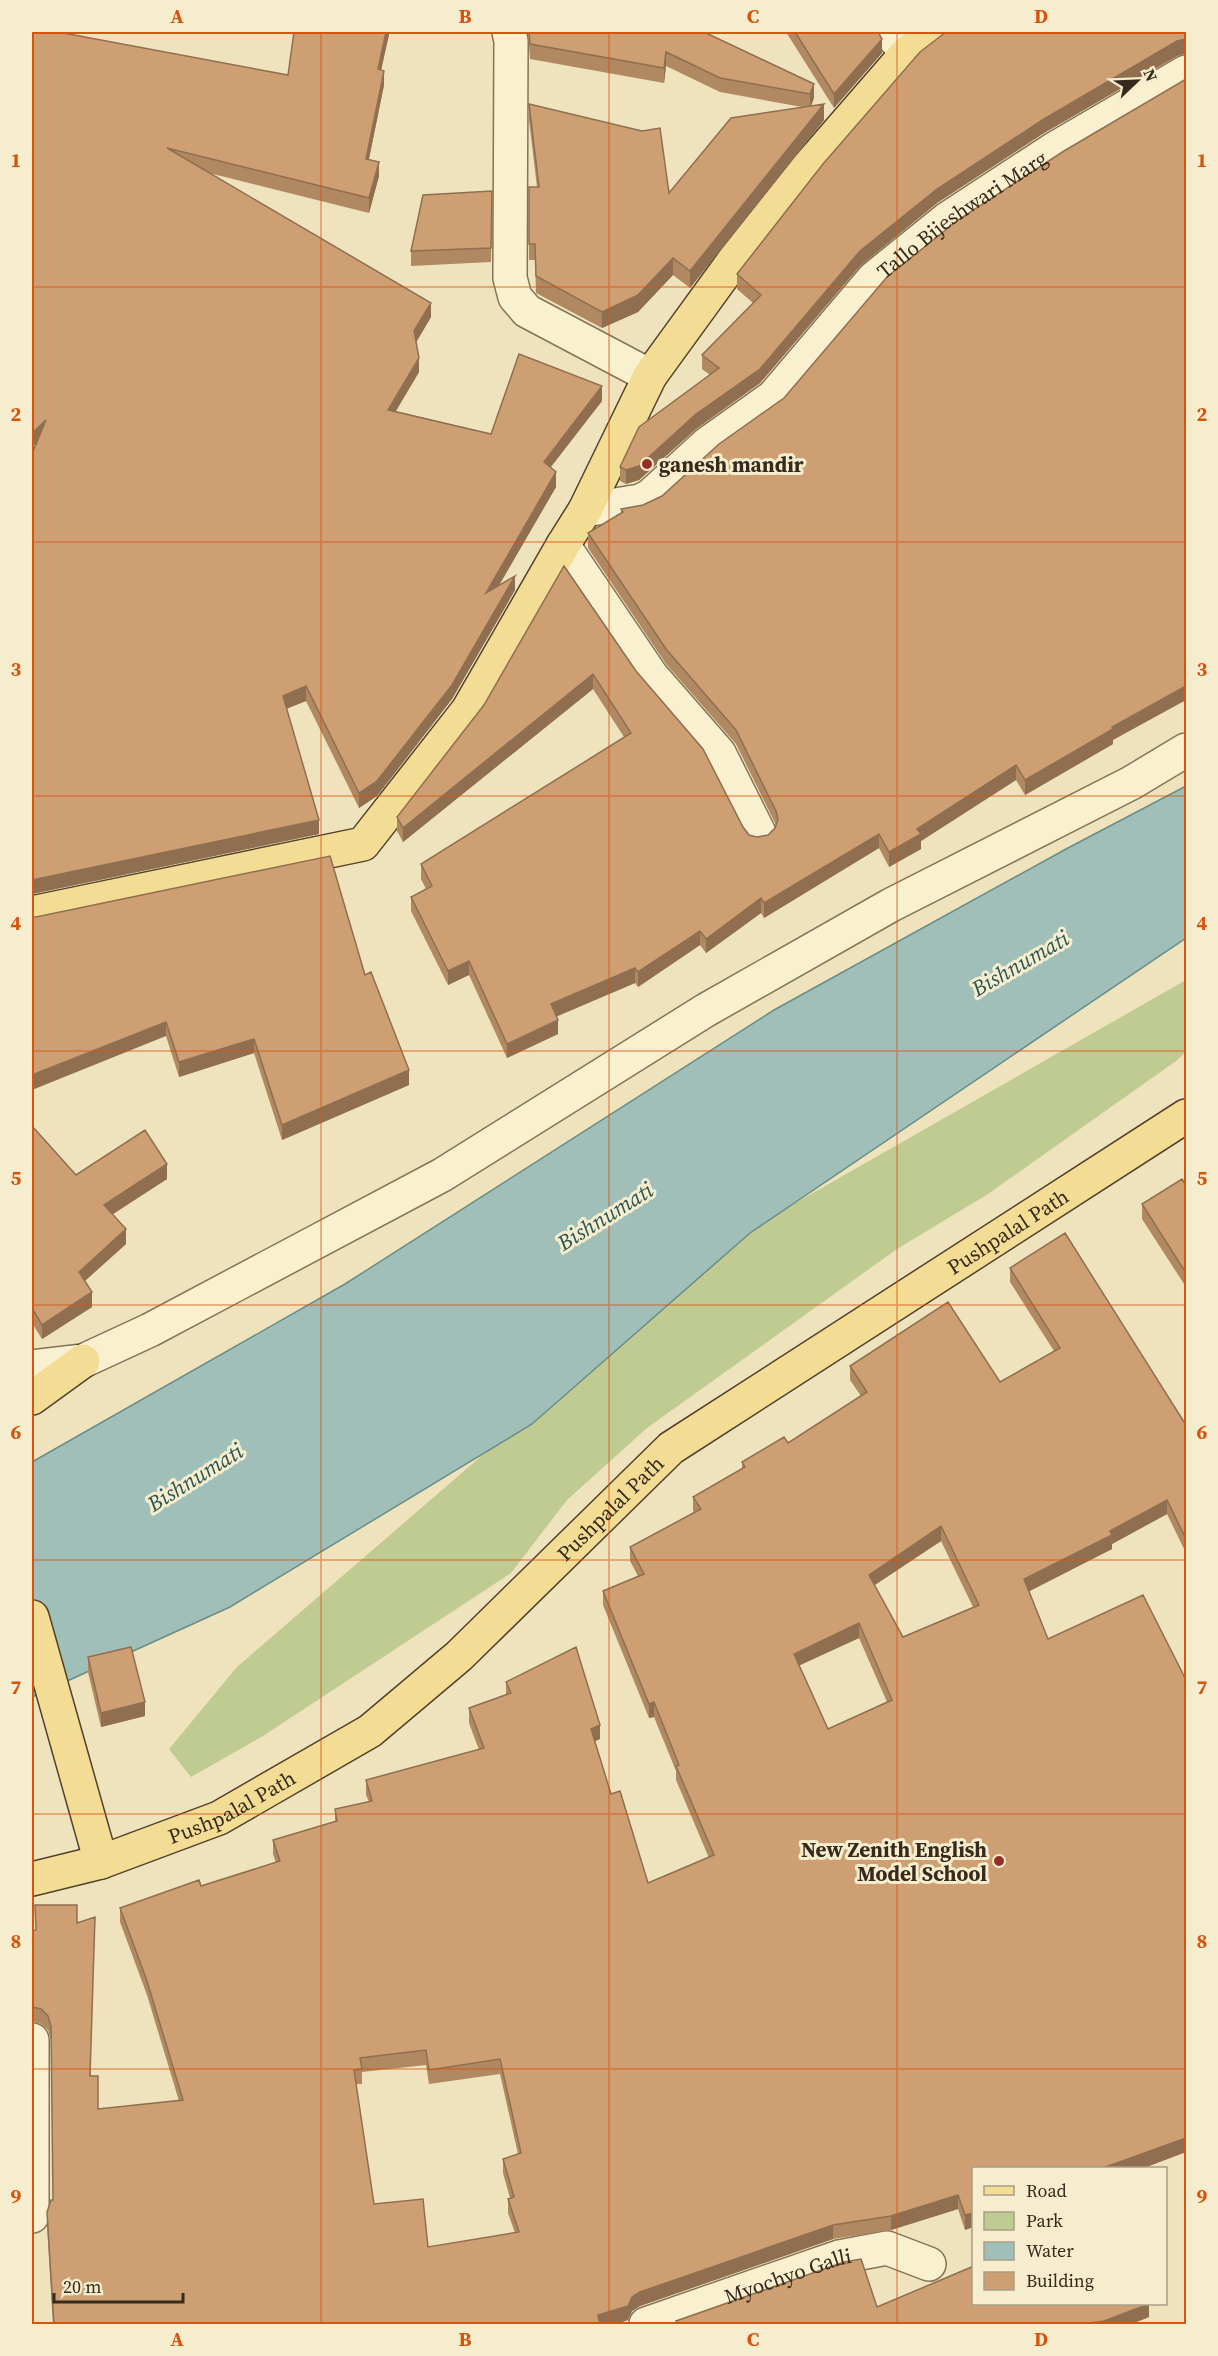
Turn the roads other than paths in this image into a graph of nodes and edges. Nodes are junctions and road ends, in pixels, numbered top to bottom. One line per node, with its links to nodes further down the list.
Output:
1 (509, 32): 5 (street)
2 (934, 32): 3 (main road)
3 (898, 42): 5 (main road)
4 (1186, 72): 6 (street, Tallo Bijeshwari Marg)
5 (650, 376): 6 (main road)
6 (585, 510): 7 (main road)
7 (563, 545): 9 (street); 10 (main road)
8 (1186, 750): 12 (street)
9 (759, 833)
10 (32, 913)
11 (1186, 1116): 16 (main road, Pushpalal Path)
12 (82, 1361): 13 (street); 14 (main road)
13 (32, 1367)
14 (32, 1398)
15 (32, 1617): 16 (main road)
16 (101, 1862): 17 (main road, Pushpalal Path)
17 (32, 1879)
18 (32, 2040): 19 (street)
19 (32, 2216)
20 (929, 2264): 21 (street, Myochyo Galli)
21 (646, 2325)

